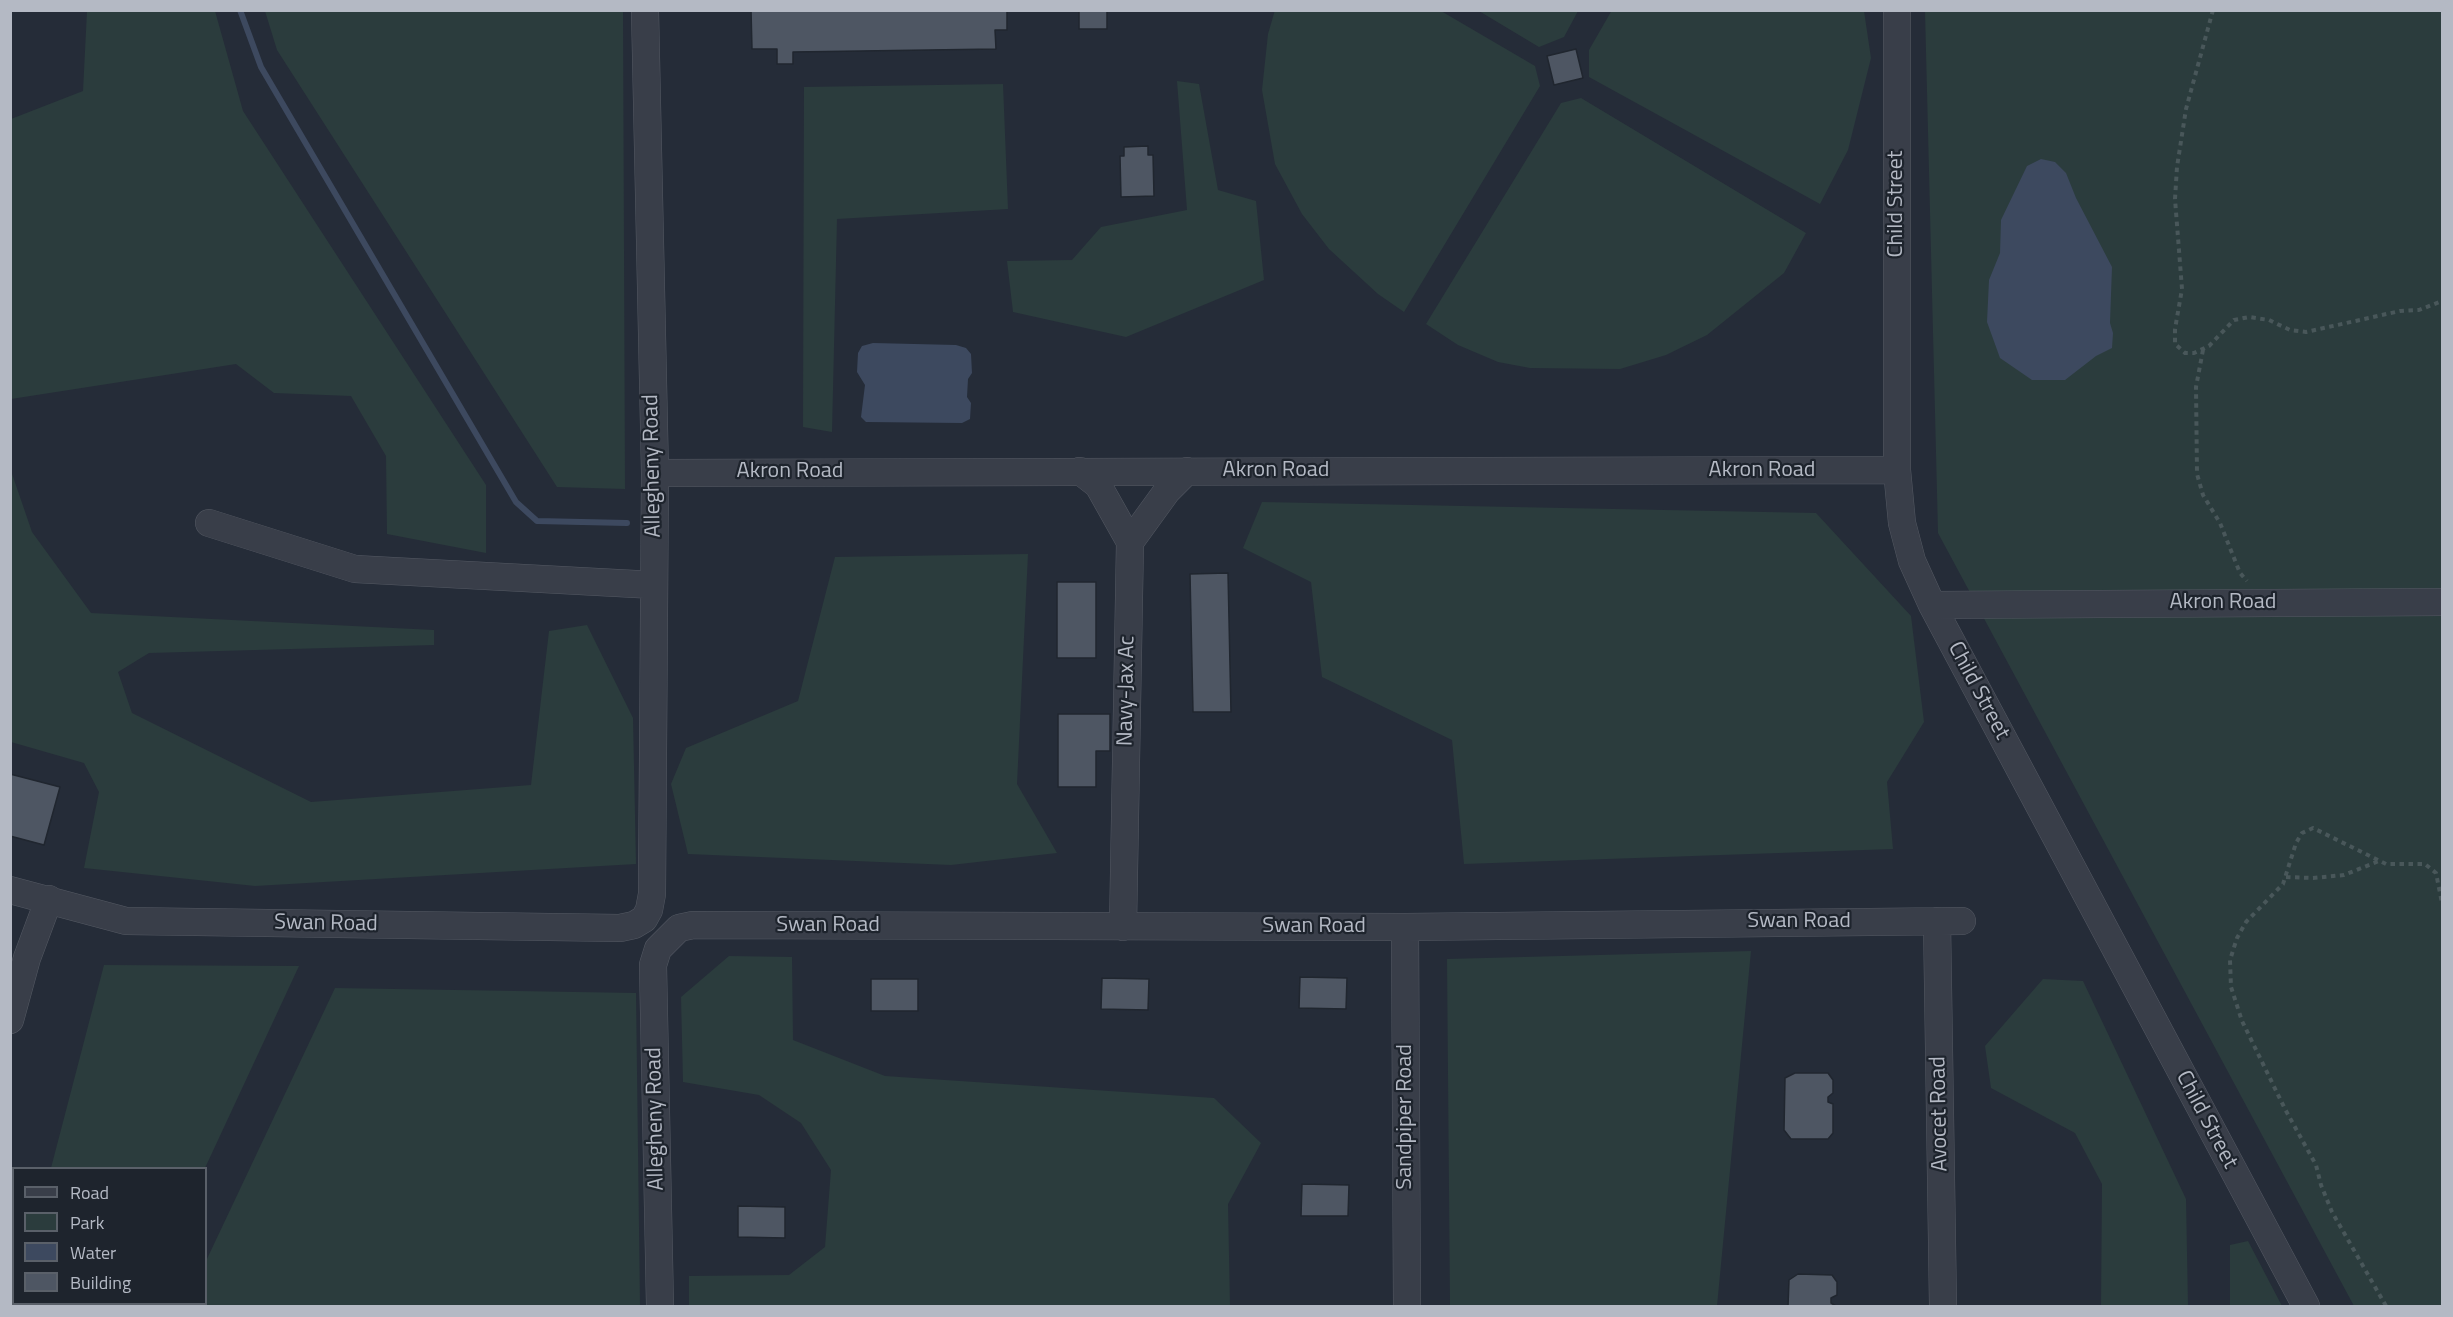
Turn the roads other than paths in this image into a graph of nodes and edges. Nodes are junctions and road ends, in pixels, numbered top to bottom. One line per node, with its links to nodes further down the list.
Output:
1 (645, 10): 6 (street, Allegheny Road)
2 (1897, 10): 3 (street, Child Street)
3 (1897, 470): 5 (street, Akron Road); 11 (street, Child Street)
4 (1080, 471): 5 (street, Akron Road); 6 (street, Akron Road); 8 (street)
5 (1187, 471): 8 (street)
6 (655, 473): 9 (street, Allegheny Road)
7 (209, 523): 9 (street)
8 (1130, 542): 16 (street, Navy-Jax Ac)
9 (654, 585): 14 (street, Allegheny Road)
10 (2442, 602): 11 (street, Akron Road)
11 (1932, 605): 23 (street, Child Street)
12 (10, 890): 13 (street, Swan Road)
13 (49, 899): 14 (street, Swan Road); 19 (street)
14 (644, 919)
15 (1949, 921): 17 (street, Swan Road); 22 (street, Avocet Road)
16 (1123, 927): 17 (street, Swan Road); 18 (street, Swan Road)
17 (1405, 927): 21 (street, Sandpiper Road)
18 (669, 937): 20 (street, Allegheny Road)
19 (10, 1020)
20 (660, 1306)
21 (1407, 1306)
22 (1943, 1306)
23 (2306, 1306)

